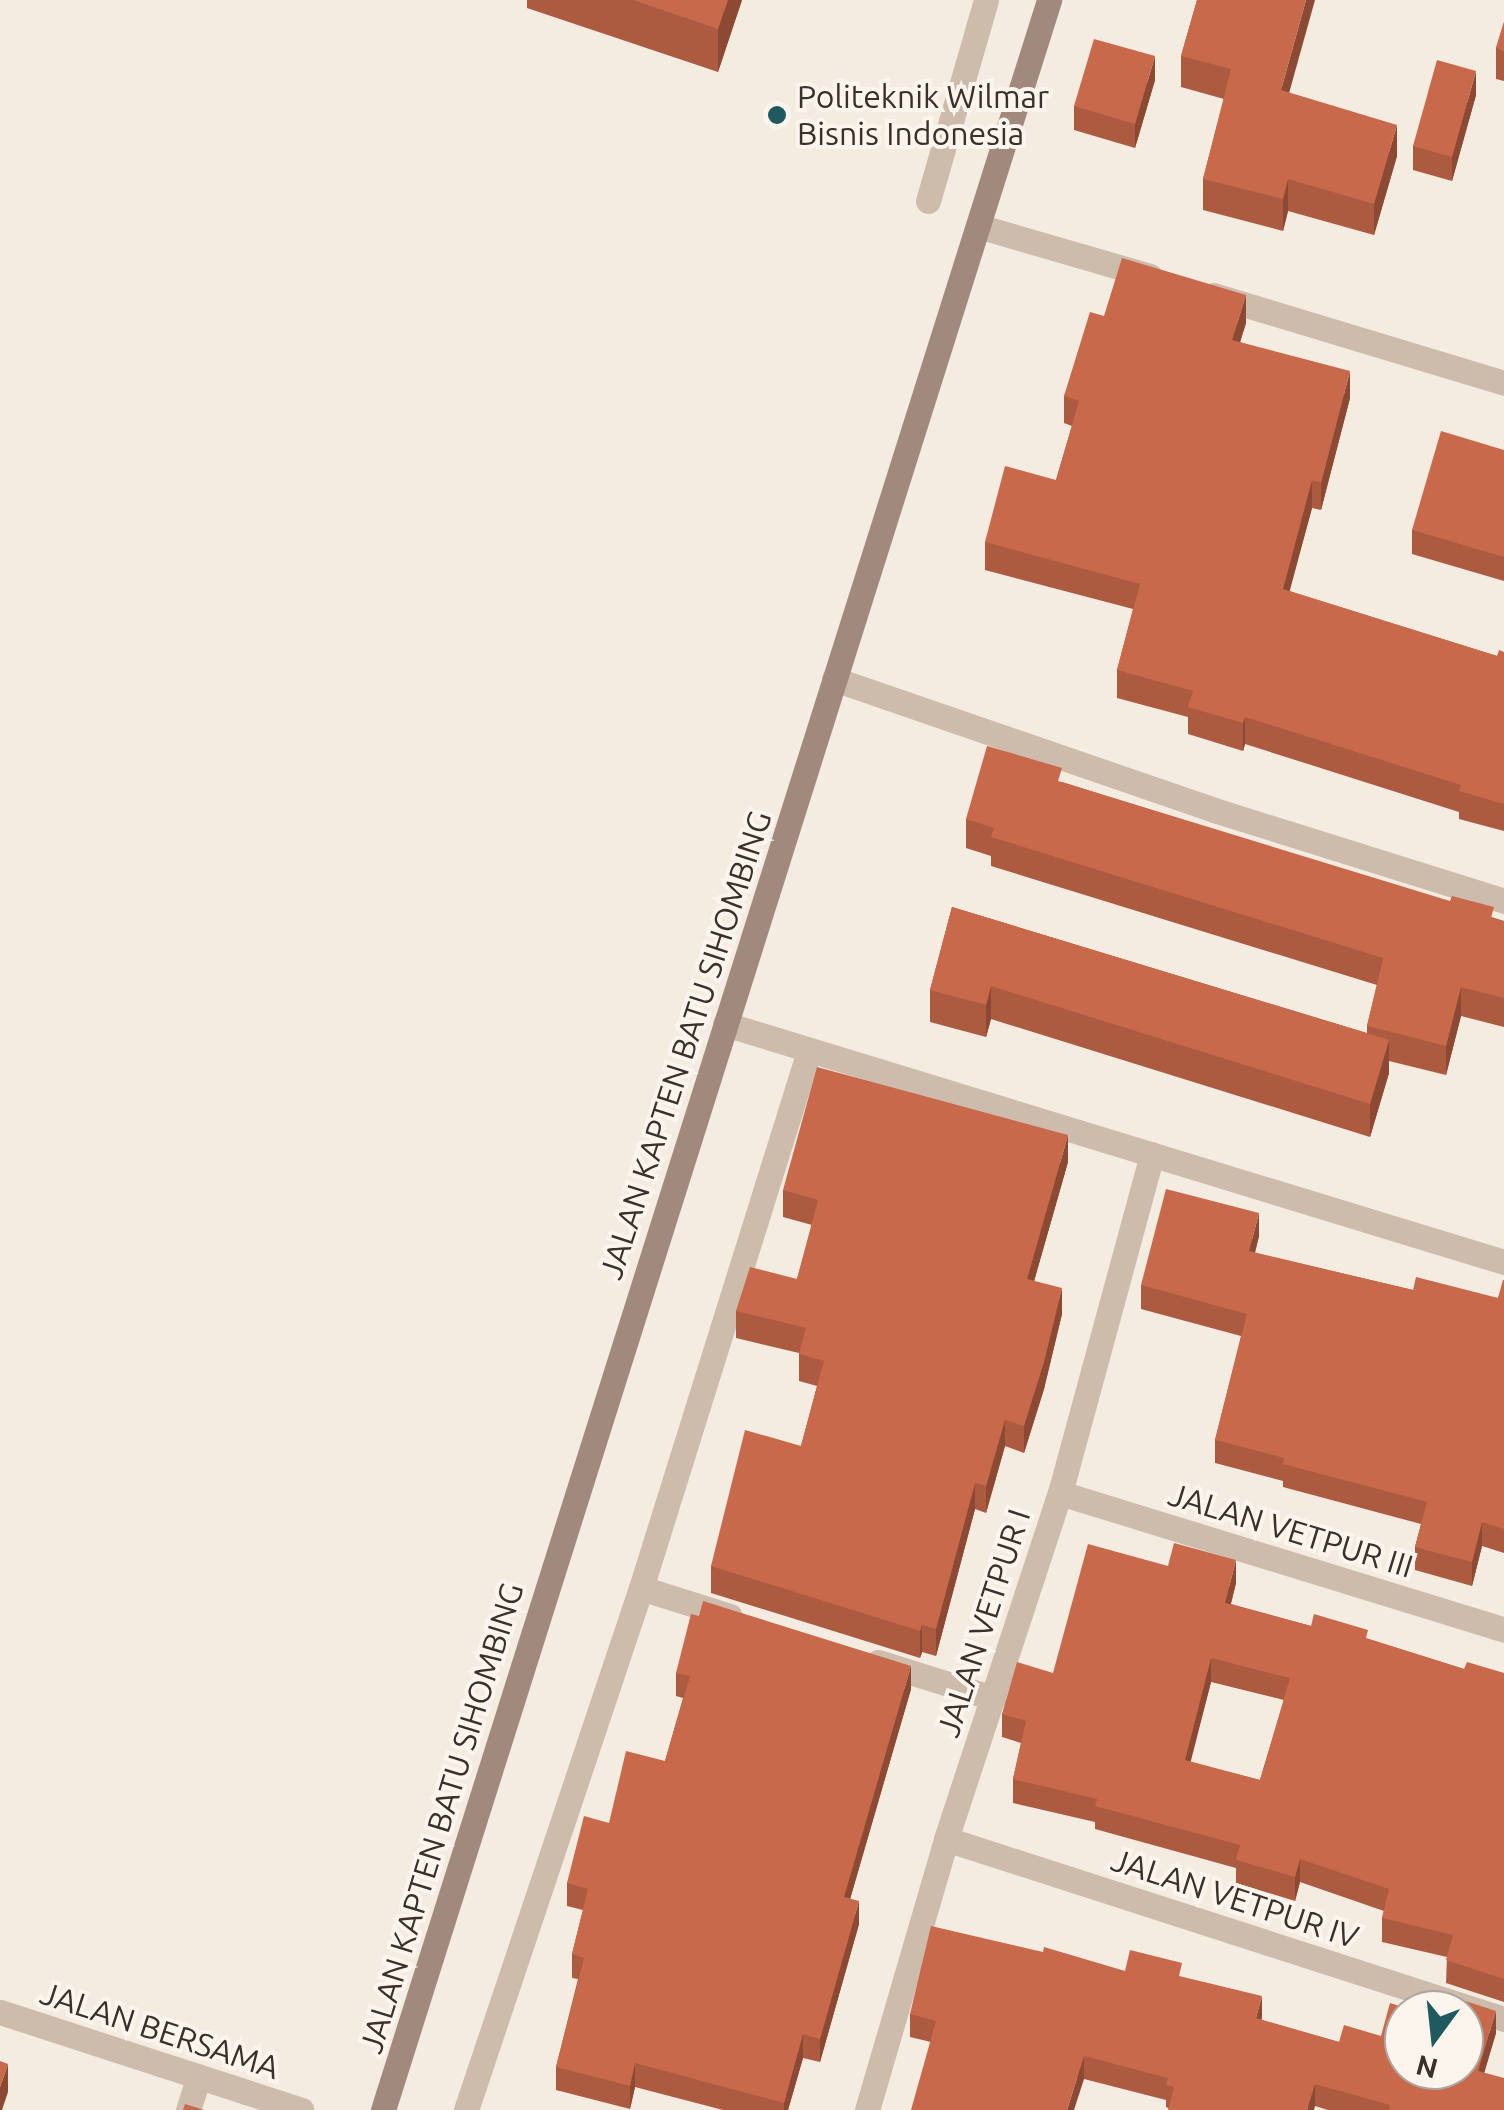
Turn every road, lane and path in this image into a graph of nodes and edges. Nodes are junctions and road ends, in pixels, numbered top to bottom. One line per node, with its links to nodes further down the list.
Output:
1 (986, 0): 3 (street)
2 (1048, 0): 4 (street, JALAN KAPTEN BATU SIHOMBING)
3 (928, 201)
4 (978, 226): 5 (street); 6 (street, JALAN KAPTEN BATU SIHOMBING)
5 (1504, 383)
6 (834, 679): 7 (street); 8 (street, JALAN KAPTEN BATU SIHOMBING)
7 (1504, 900)
8 (726, 1024): 9 (street); 24 (street, JALAN KAPTEN BATU SIHOMBING)
9 (809, 1052): 10 (street); 13 (street)
10 (1152, 1154): 11 (street); 12 (street, JALAN VETPUR I)
11 (1504, 1262)
12 (1060, 1494): 15 (street, JALAN VETPUR III); 17 (street, JALAN VETPUR I)
13 (640, 1588): 14 (street); 25 (street)
14 (752, 1622)
15 (1504, 1630)
16 (844, 1651): 17 (street)
17 (993, 1698): 18 (street, JALAN VETPUR I)
18 (946, 1839): 20 (street, JALAN VETPUR IV); 26 (street, JALAN VETPUR I)
19 (0, 2012): 21 (street, JALAN BERSAMA)
20 (1504, 2019)
21 (199, 2077): 22 (street); 23 (street, JALAN BERSAMA)
22 (188, 2110)
23 (301, 2110)
24 (383, 2110)
25 (466, 2110)
26 (867, 2110)

